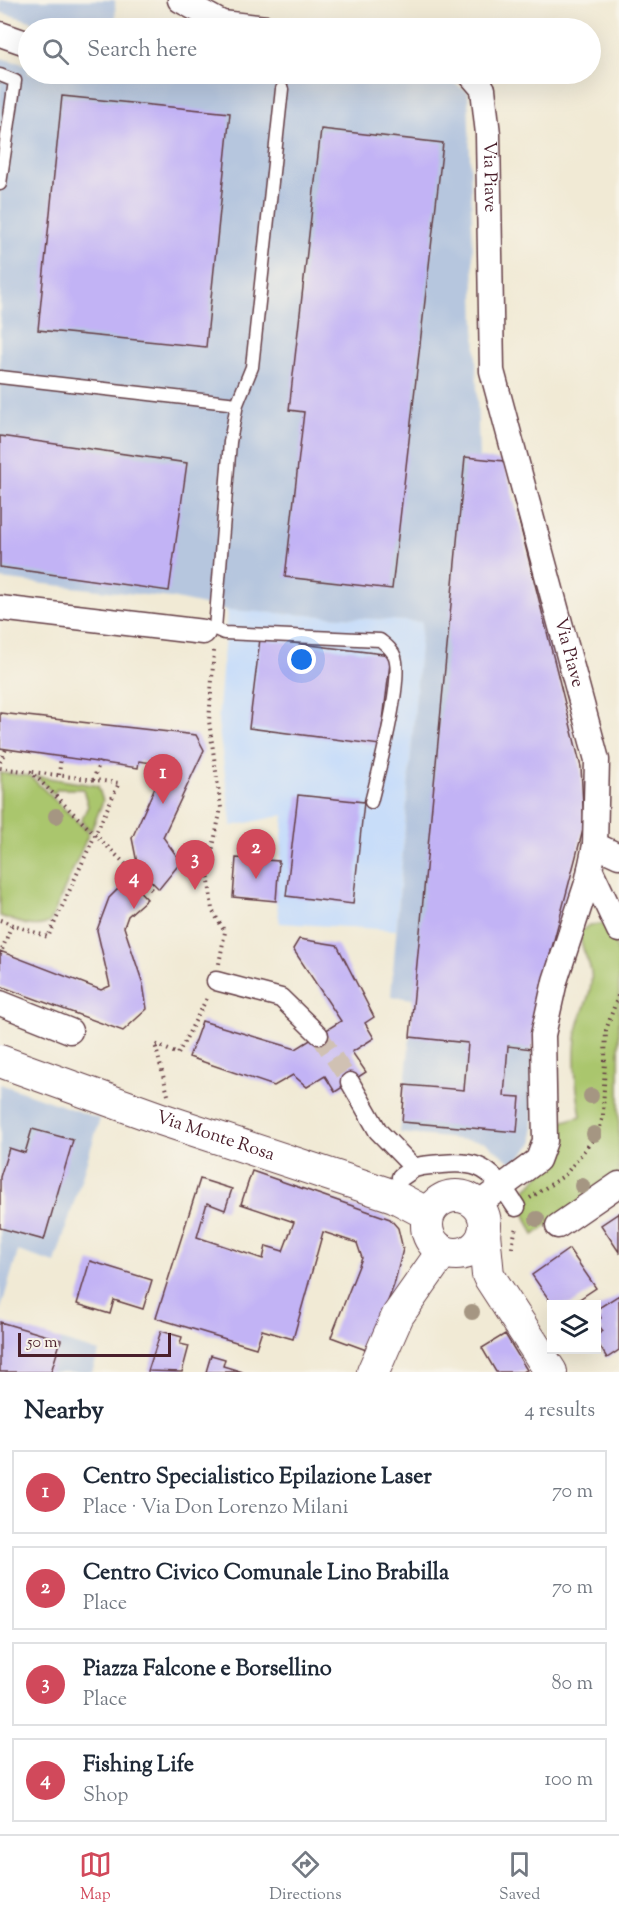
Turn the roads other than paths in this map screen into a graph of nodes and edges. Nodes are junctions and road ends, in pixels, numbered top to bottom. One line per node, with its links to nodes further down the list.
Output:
1 (180, 0): 2 (street)
2 (212, 18)
3 (0, 75): 6 (lane)
4 (479, 84): 12 (street, Via Piave)
5 (282, 89): 8 (lane)
6 (0, 184)
7 (0, 377): 8 (lane)
8 (237, 405): 10 (lane)
9 (0, 608): 10 (street)
10 (209, 631): 11 (lane)
11 (371, 802)
12 (595, 845): 13 (street); 14 (street, Via Piave)
13 (619, 856)
14 (590, 869): 15 (street); 23 (street, Via Piave)
15 (619, 930)
16 (216, 981): 19 (street)
17 (0, 1004): 18 (street)
18 (70, 1031)
19 (319, 1035)
20 (0, 1061): 25 (street, Via Monte Rosa)
21 (350, 1082): 23 (street)
22 (619, 1184): 27 (street)
23 (503, 1187): 24 (street); 26 (street, Via Piave)
24 (516, 1208)
25 (428, 1214): 26 (street); 28 (street)
26 (481, 1219): 28 (street); 30 (street)
27 (558, 1226)
28 (443, 1251): 29 (street)
29 (373, 1372)
30 (551, 1372)

